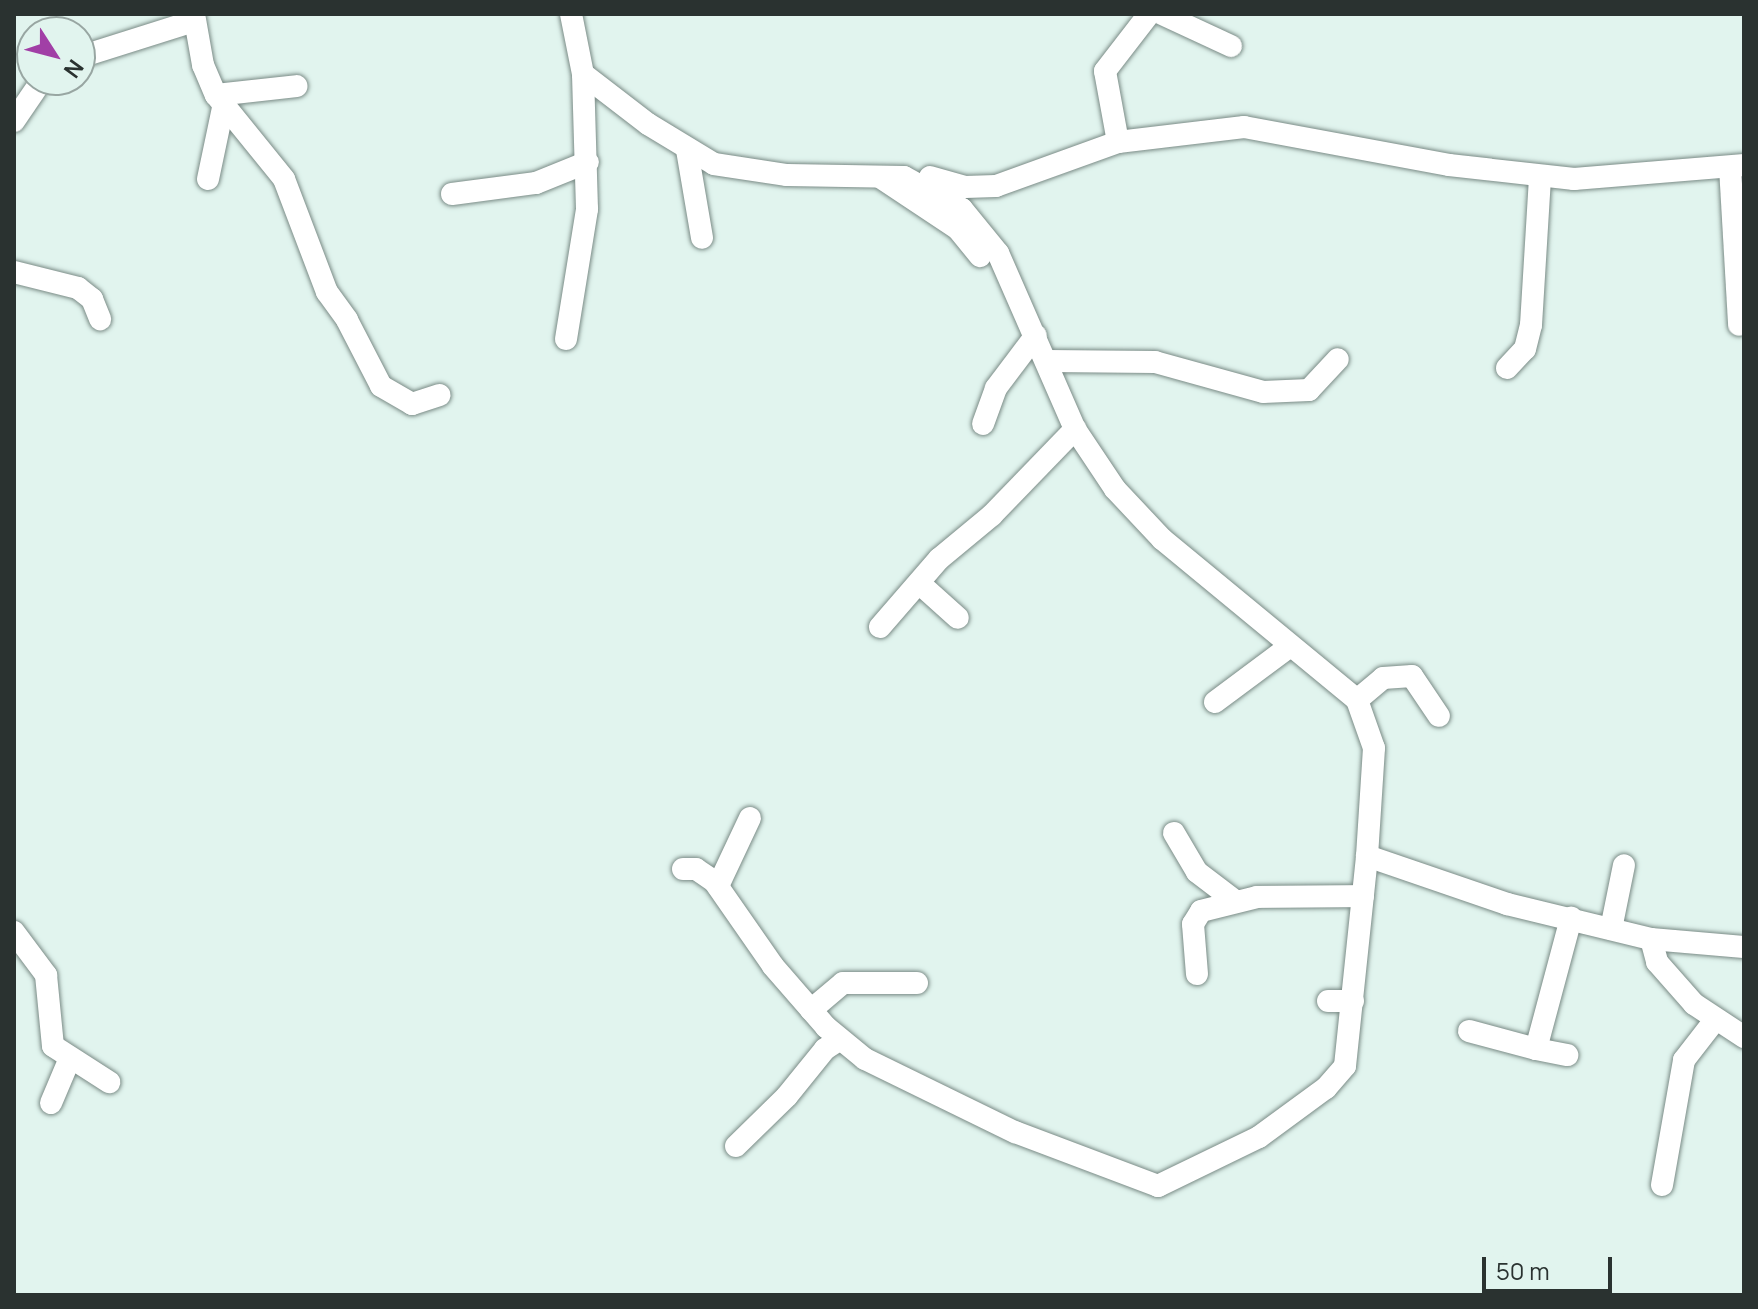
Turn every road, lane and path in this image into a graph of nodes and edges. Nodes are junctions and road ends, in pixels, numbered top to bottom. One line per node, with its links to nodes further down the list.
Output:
1 (571, 14): 7 (street)
2 (1149, 14): 12 (street)
3 (1162, 14): 5 (street)
4 (194, 17): 6 (street); 10 (street)
5 (1231, 46)
6 (96, 51)
7 (583, 74): 13 (street); 14 (street)
8 (297, 86): 10 (street)
9 (31, 96): 11 (street)
10 (220, 102): 18 (street); 30 (street)
11 (14, 121)
12 (1118, 142): 16 (street); 17 (street)
13 (687, 150): 16 (street); 20 (street)
14 (588, 162): 19 (street); 26 (street)
15 (1737, 166): 17 (street); 24 (street)
16 (885, 176): 21 (street); 25 (street)
17 (1540, 176): 29 (street)
18 (208, 179)
19 (452, 194)
20 (702, 238)
21 (980, 256)
22 (14, 272): 23 (street)
23 (100, 319)
24 (1739, 325)
25 (1036, 335): 28 (street); 31 (street)
26 (566, 339)
27 (1338, 359): 28 (street)
28 (1048, 361): 32 (street)
29 (1507, 368)
30 (440, 395)
31 (983, 424)
32 (1075, 429): 33 (street); 36 (street)
33 (919, 583): 34 (street); 35 (street)
34 (958, 618)
35 (880, 627)
36 (1290, 646): 37 (street); 38 (street)
37 (1357, 700): 39 (street); 42 (street)
38 (1215, 702)
39 (1439, 716)
40 (750, 818): 45 (street)
41 (1174, 833): 47 (street)
42 (1367, 856): 46 (street); 48 (street)
43 (1624, 865): 49 (street)
44 (683, 869): 45 (street)
45 (718, 886): 57 (street)
46 (1363, 896): 47 (street); 56 (street)
47 (1235, 901): 53 (street)
48 (1571, 918): 49 (street); 62 (street)
49 (1611, 929): 51 (street)
50 (14, 932): 64 (street)
51 (1651, 939): 52 (street); 58 (street)
52 (1744, 947)
53 (1197, 974)
54 (917, 983): 57 (street)
55 (1328, 1001): 56 (street)
56 (1353, 1001): 61 (street)
57 (811, 1010): 61 (street)
58 (1715, 1020): 60 (street); 68 (street)
59 (1469, 1031): 62 (street)
60 (1744, 1037)
61 (839, 1040): 67 (street)
62 (1536, 1049): 63 (street)
63 (1567, 1055)
64 (70, 1058): 65 (street); 66 (street)
65 (109, 1082)
66 (51, 1103)
67 (736, 1146)
68 (1662, 1185)

